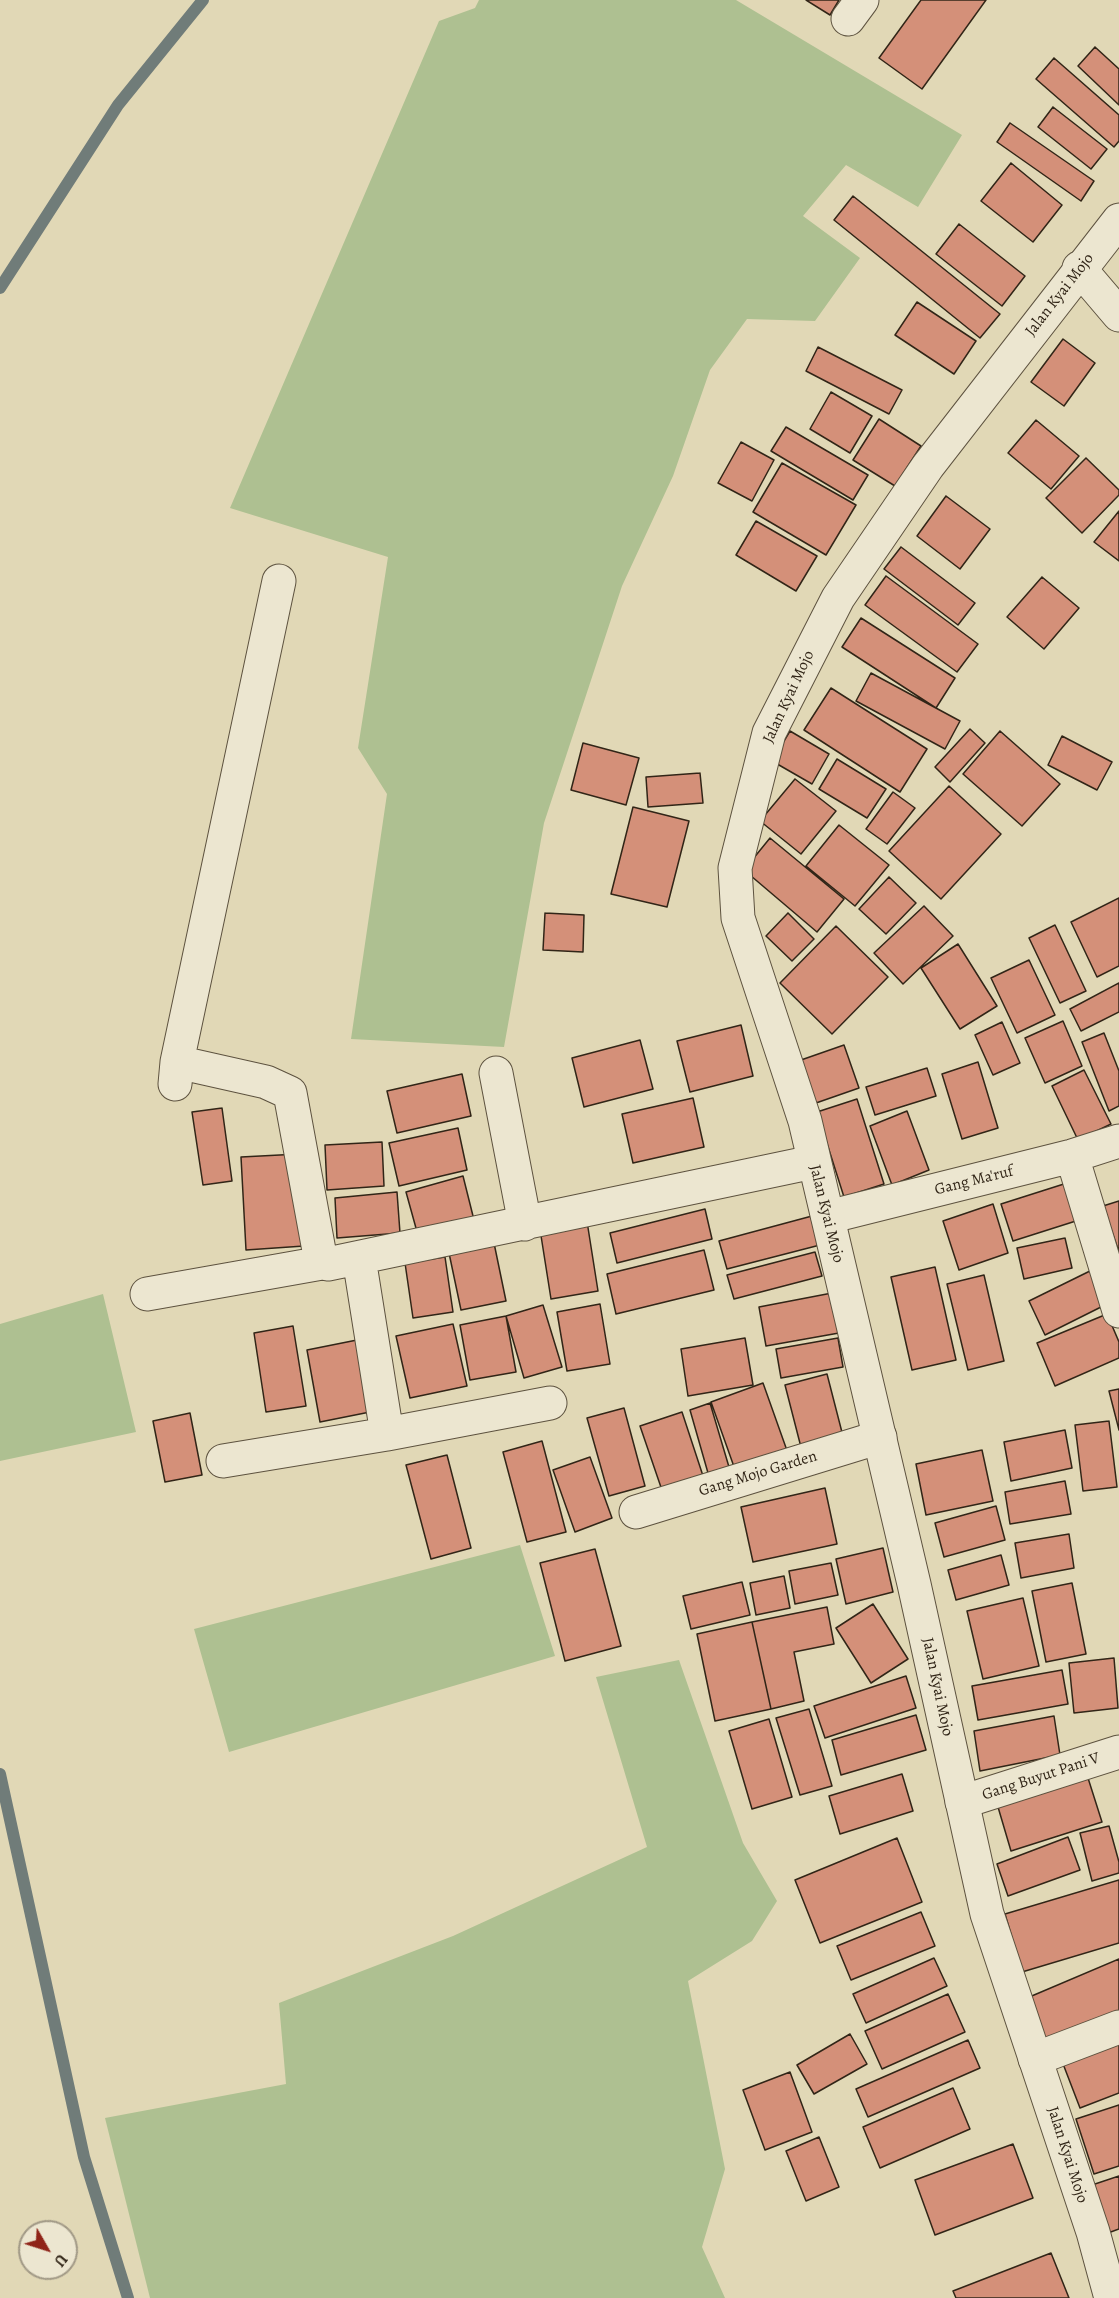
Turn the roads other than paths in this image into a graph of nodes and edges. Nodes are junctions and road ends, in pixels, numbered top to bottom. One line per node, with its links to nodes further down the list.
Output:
1 (1119, 220): 2 (street, Jalan Kyai Mojo)
2 (1079, 268): 3 (street); 8 (street, Jalan Kyai Mojo)
3 (1119, 315)
4 (279, 581): 12 (street)
5 (496, 1073): 10 (street)
6 (1119, 1141): 7 (street, Gang Ma'ruf)
7 (1072, 1156): 9 (street, Gang Ma'ruf); 14 (street)
8 (813, 1162): 9 (street, Jalan Kyai Mojo); 10 (street)
9 (828, 1217): 17 (street, Jalan Kyai Mojo)
10 (525, 1224): 11 (street)
11 (359, 1258): 12 (street); 16 (street)
12 (322, 1263): 13 (street)
13 (147, 1294)
14 (1119, 1311)
15 (550, 1404): 16 (street)
16 (387, 1434): 18 (street)
17 (880, 1437): 19 (street, Gang Mojo Garden); 21 (street, Jalan Kyai Mojo)
18 (223, 1461)
19 (636, 1512)
20 (1119, 1752): 21 (street, Gang Buyut Pani V)
21 (962, 1802): 23 (street, Jalan Kyai Mojo)
22 (1119, 2027): 23 (street)
23 (1035, 2059): 24 (street, Jalan Kyai Mojo)
24 (1111, 2298)

